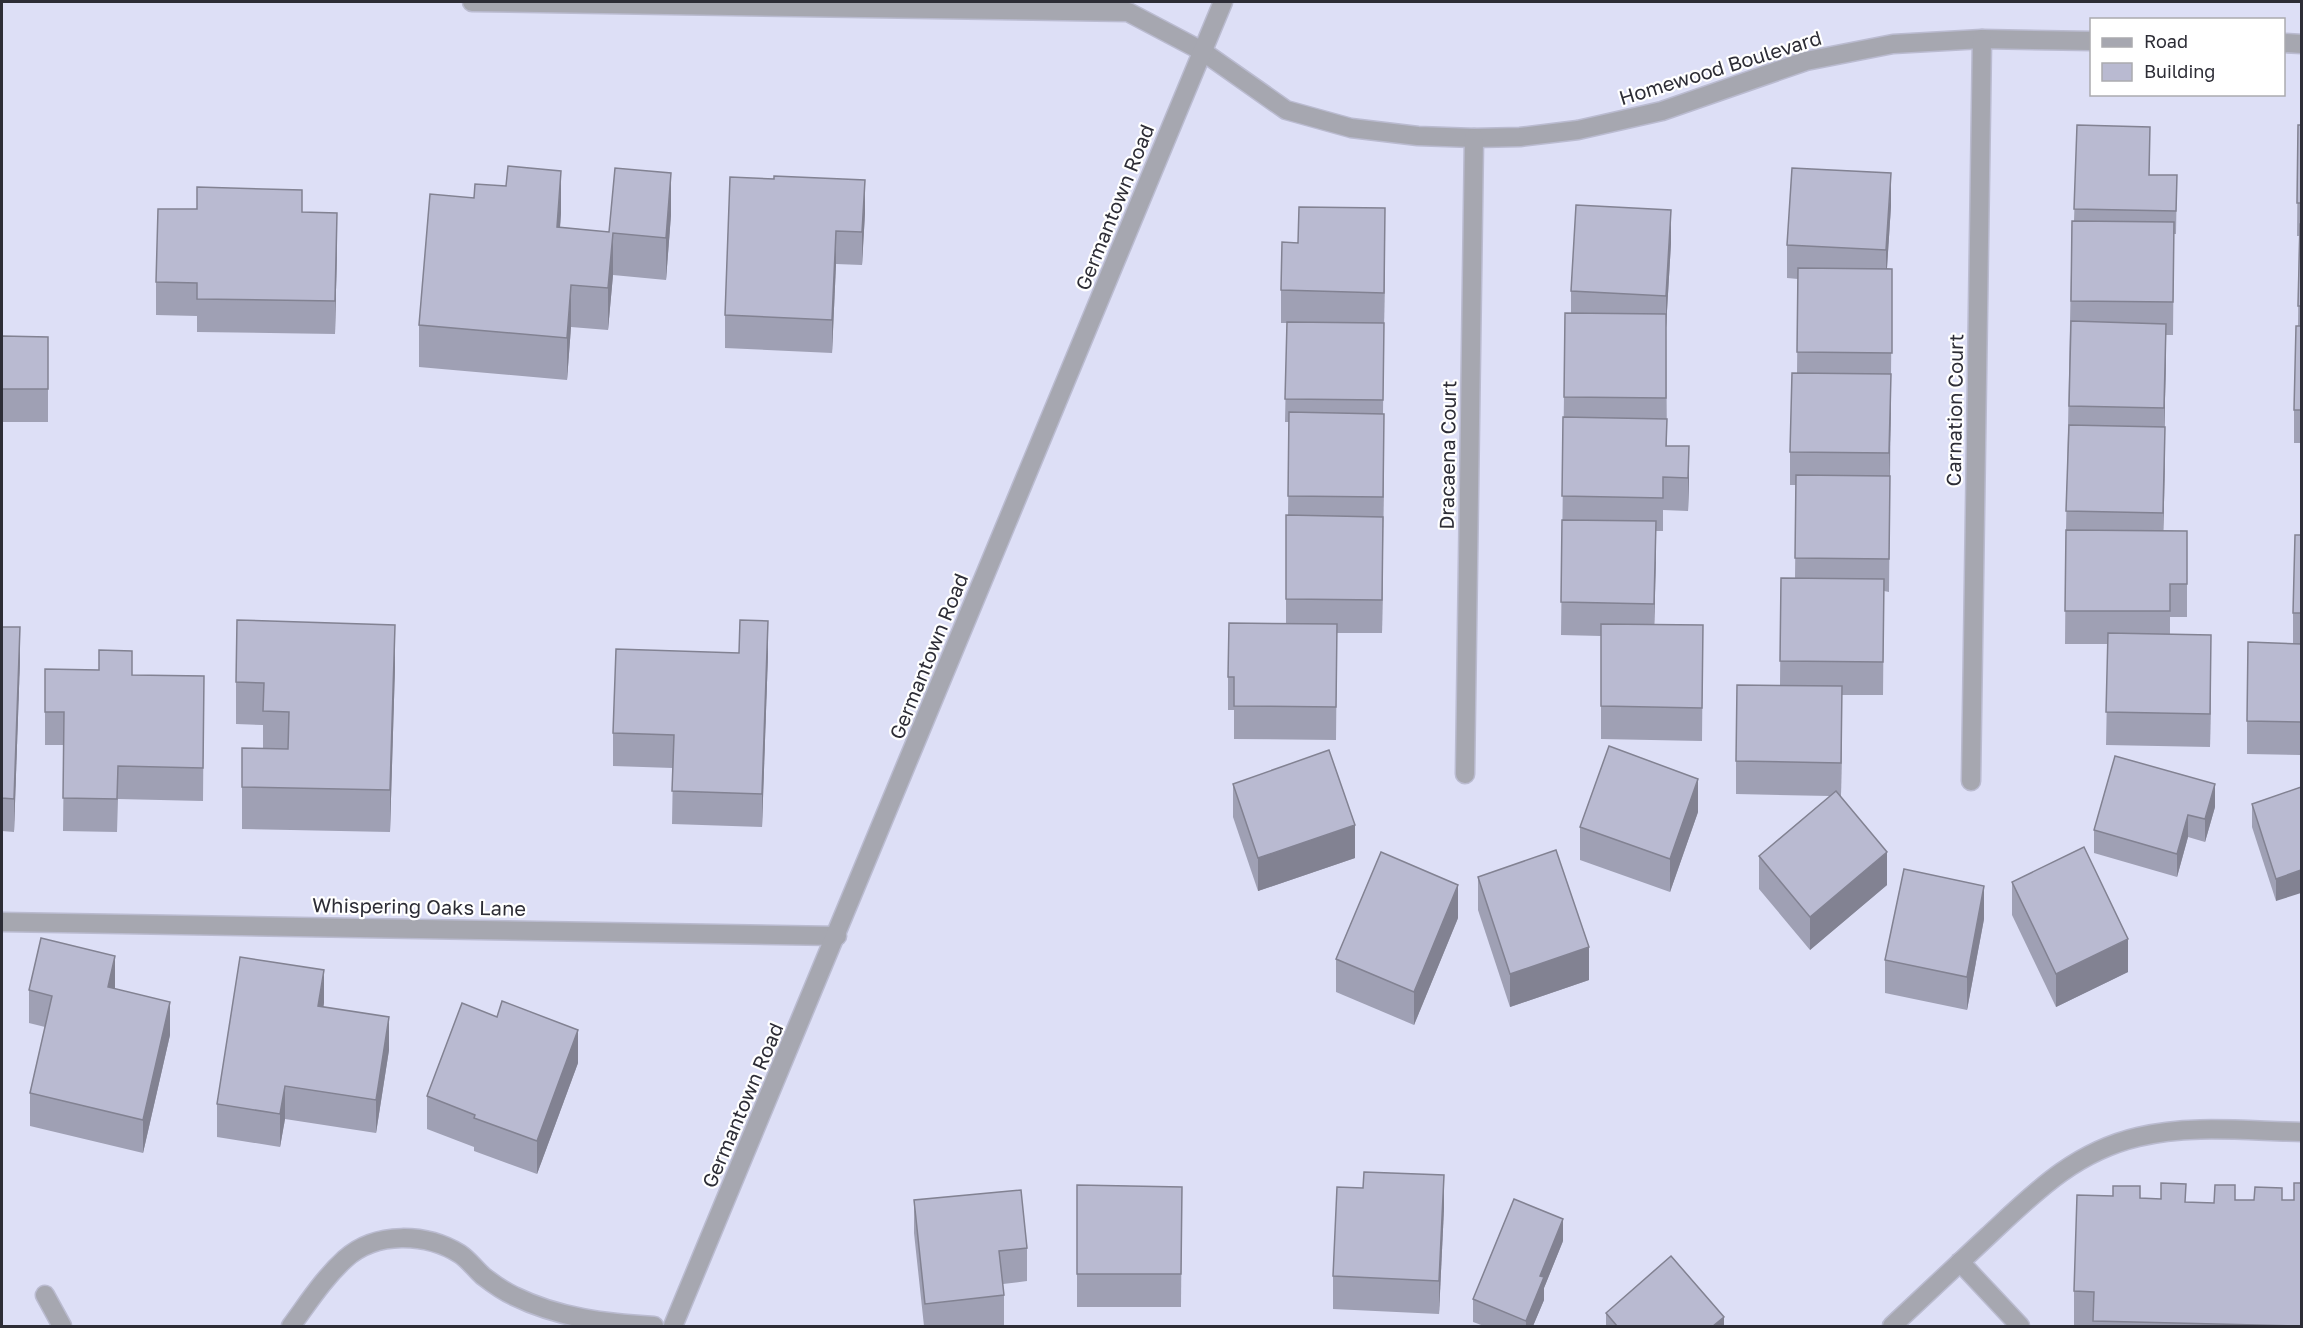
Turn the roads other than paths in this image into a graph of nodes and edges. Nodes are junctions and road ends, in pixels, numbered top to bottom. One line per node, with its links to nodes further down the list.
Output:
1 (472, 2): 7 (street, Homewood Boulevard)
2 (1223, 2): 7 (street, Germantown Road)
3 (1982, 39): 4 (street, Homewood Boulevard); 8 (street, Homewood Boulevard); 10 (street, Carnation Court)
4 (2090, 41)
5 (2285, 44): 6 (street)
6 (2301, 44)
7 (1202, 51): 8 (street, Homewood Boulevard); 12 (street, Germantown Road)
8 (1473, 138): 9 (street, Dracaena Court)
9 (1465, 774)
10 (1971, 781)
11 (2, 922): 12 (street, Whispering Oaks Lane)
12 (837, 936): 19 (street, Germantown Road)
13 (2301, 1132): 14 (street)
14 (1960, 1262): 20 (street); 21 (street)
15 (45, 1295): 16 (street)
16 (62, 1326)
17 (291, 1326): 18 (street)
18 (654, 1326)
19 (673, 1326)
20 (1892, 1326)
21 (2020, 1326)

